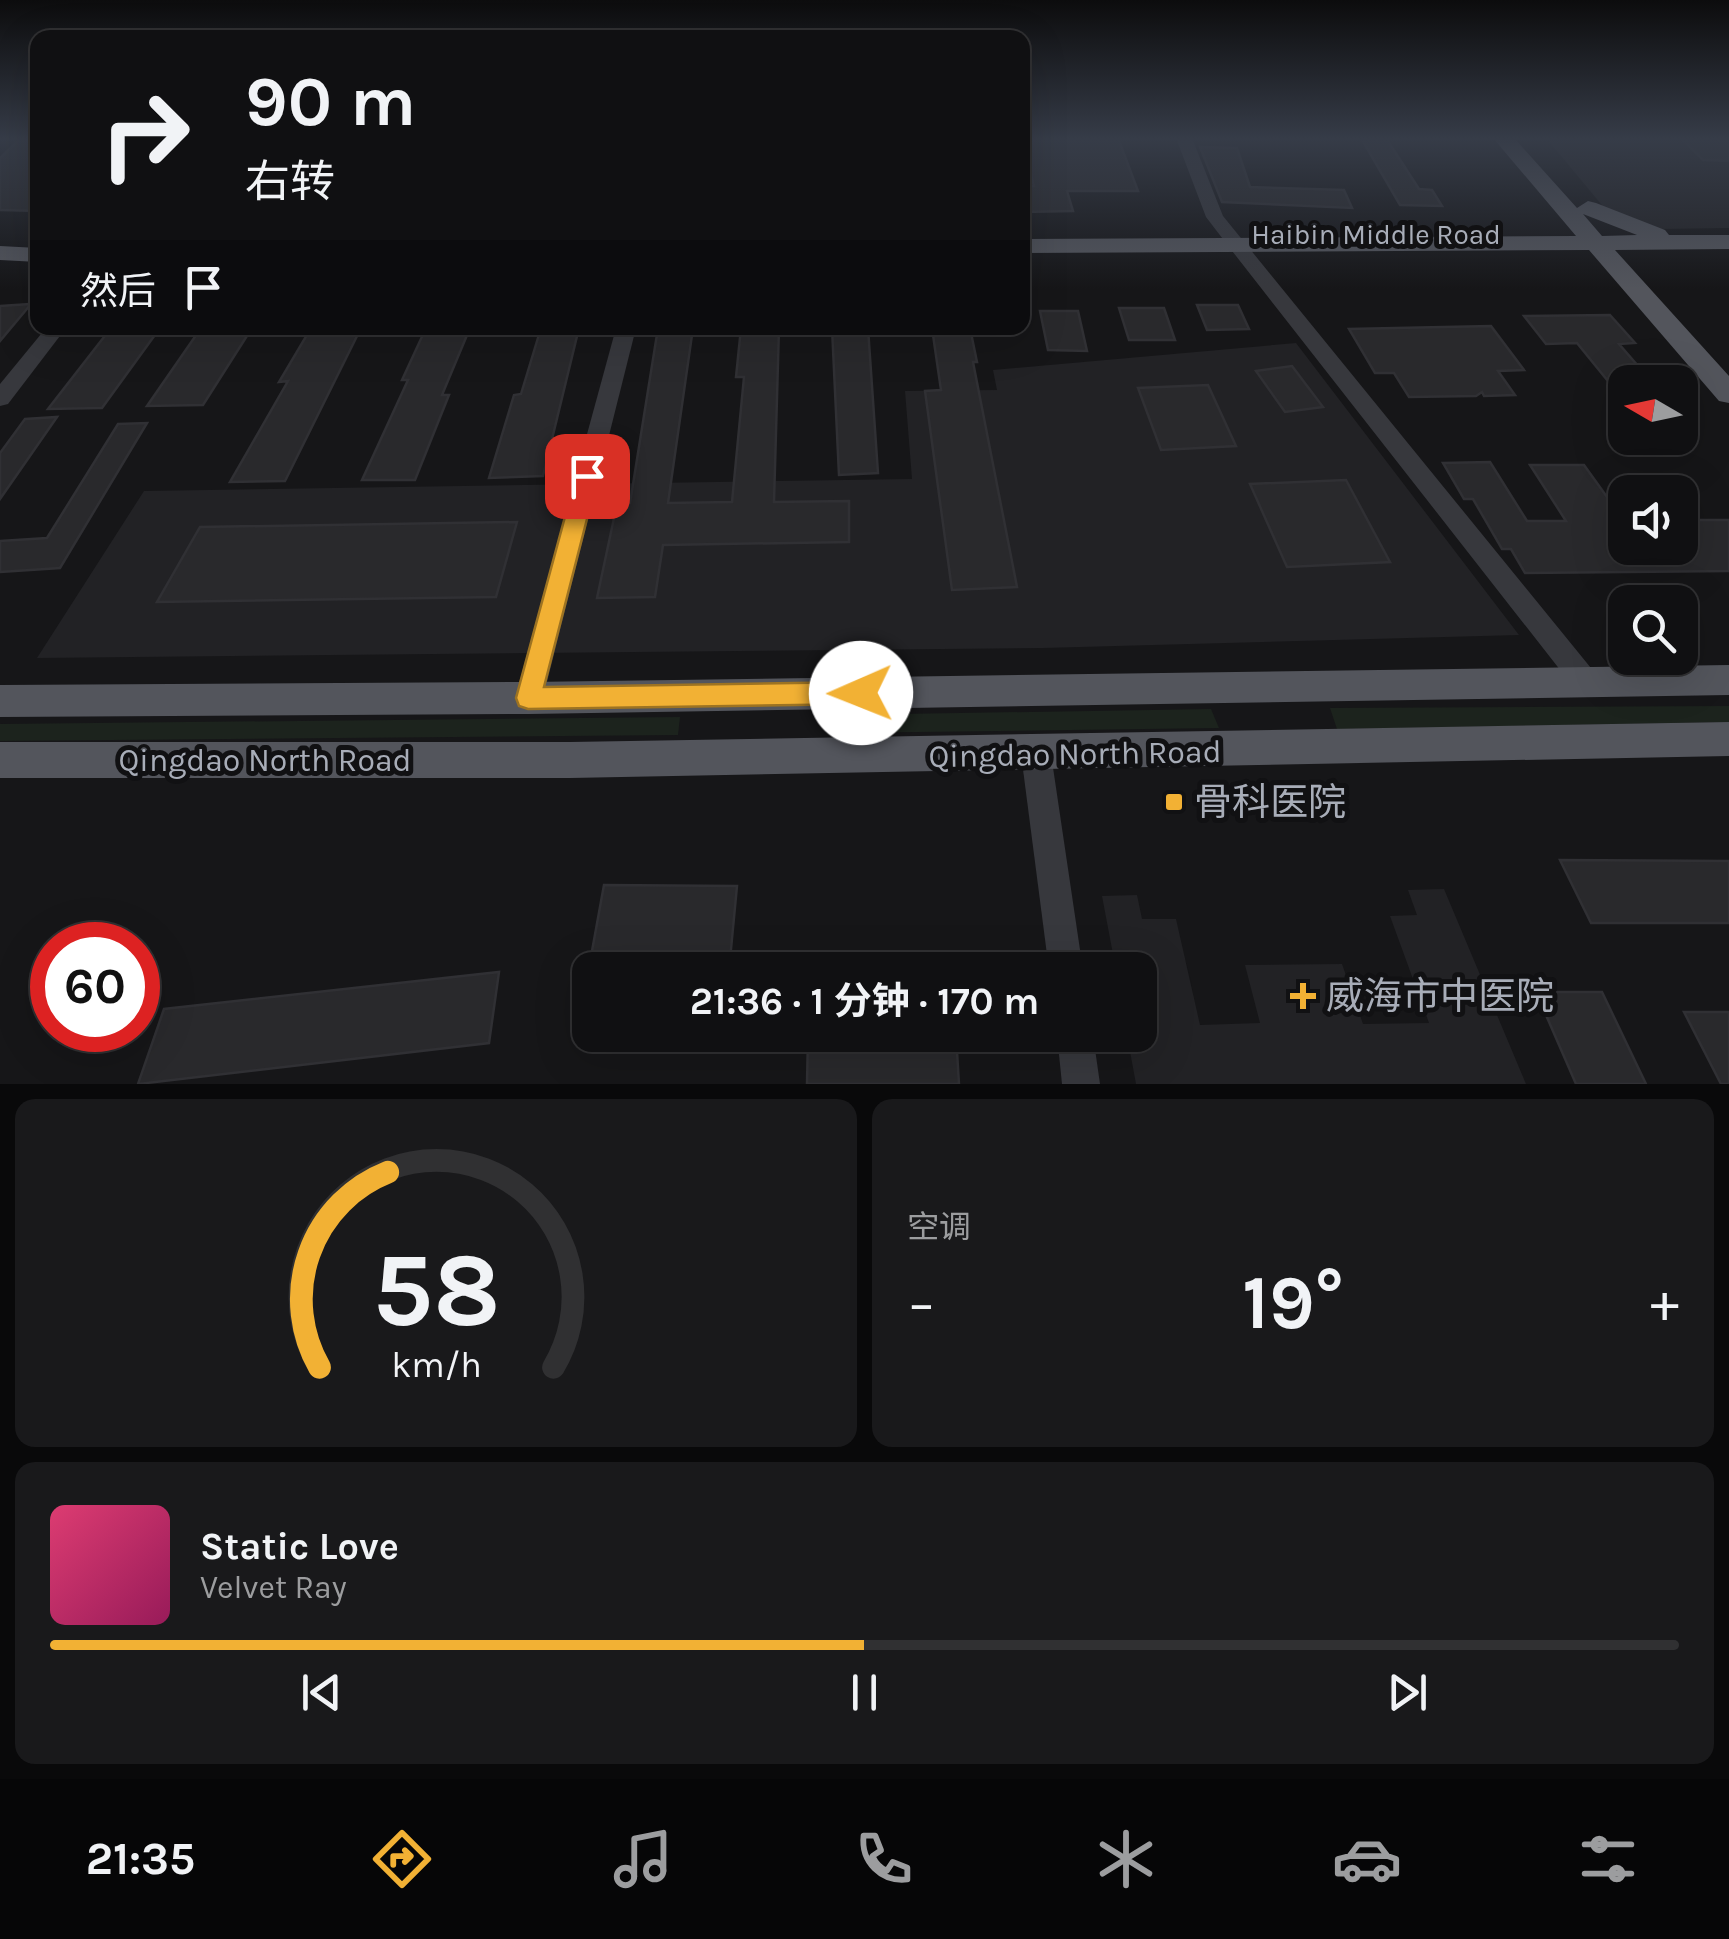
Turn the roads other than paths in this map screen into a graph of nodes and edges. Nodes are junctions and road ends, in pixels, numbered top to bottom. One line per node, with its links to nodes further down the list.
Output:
1 (1204, 189): 7 (street)
2 (1556, 189): 4 (main road)
3 (1562, 189): 4 (main road)
4 (1576, 208): 5 (main road); 8 (main road); 11 (main road)
5 (1686, 242): 6 (main road, Haibin Middle Road); 11 (main road, Haibin Middle Road)
6 (1729, 242)
7 (1234, 243): 8 (main road, Haibin Middle Road); 9 (main road, Haibin Middle Road); 14 (street)
8 (1537, 243): 11 (main road, Haibin Middle Road)
9 (1030, 246)
10 (0, 253): 12 (main road)
11 (1616, 253): 13 (main road, Haibin Middle Road); 14 (main road, Haibin Middle Road); 20 (main road); 21 (main road)
12 (30, 254)
13 (1729, 263)
14 (1251, 264): 15 (main road, Haibin Middle Road); 24 (street)
15 (1030, 266)
16 (0, 271): 17 (main road)
17 (30, 272)
18 (50, 335): 22 (street)
19 (624, 335): 25 (street)
20 (1729, 364)
21 (1729, 394)
22 (0, 399)
23 (1729, 680): 24 (main road, Qingdao North Road)
24 (1585, 681): 25 (main road, Qingdao North Road)
25 (528, 698): 26 (main road, Qingdao North Road)
26 (0, 700)
27 (1729, 739): 28 (main road, Qingdao North Road)
28 (1036, 754): 29 (main road, Qingdao North Road); 30 (street)
29 (0, 760)
30 (1064, 952)
31 (1077, 1052): 32 (street)
32 (1082, 1084)

